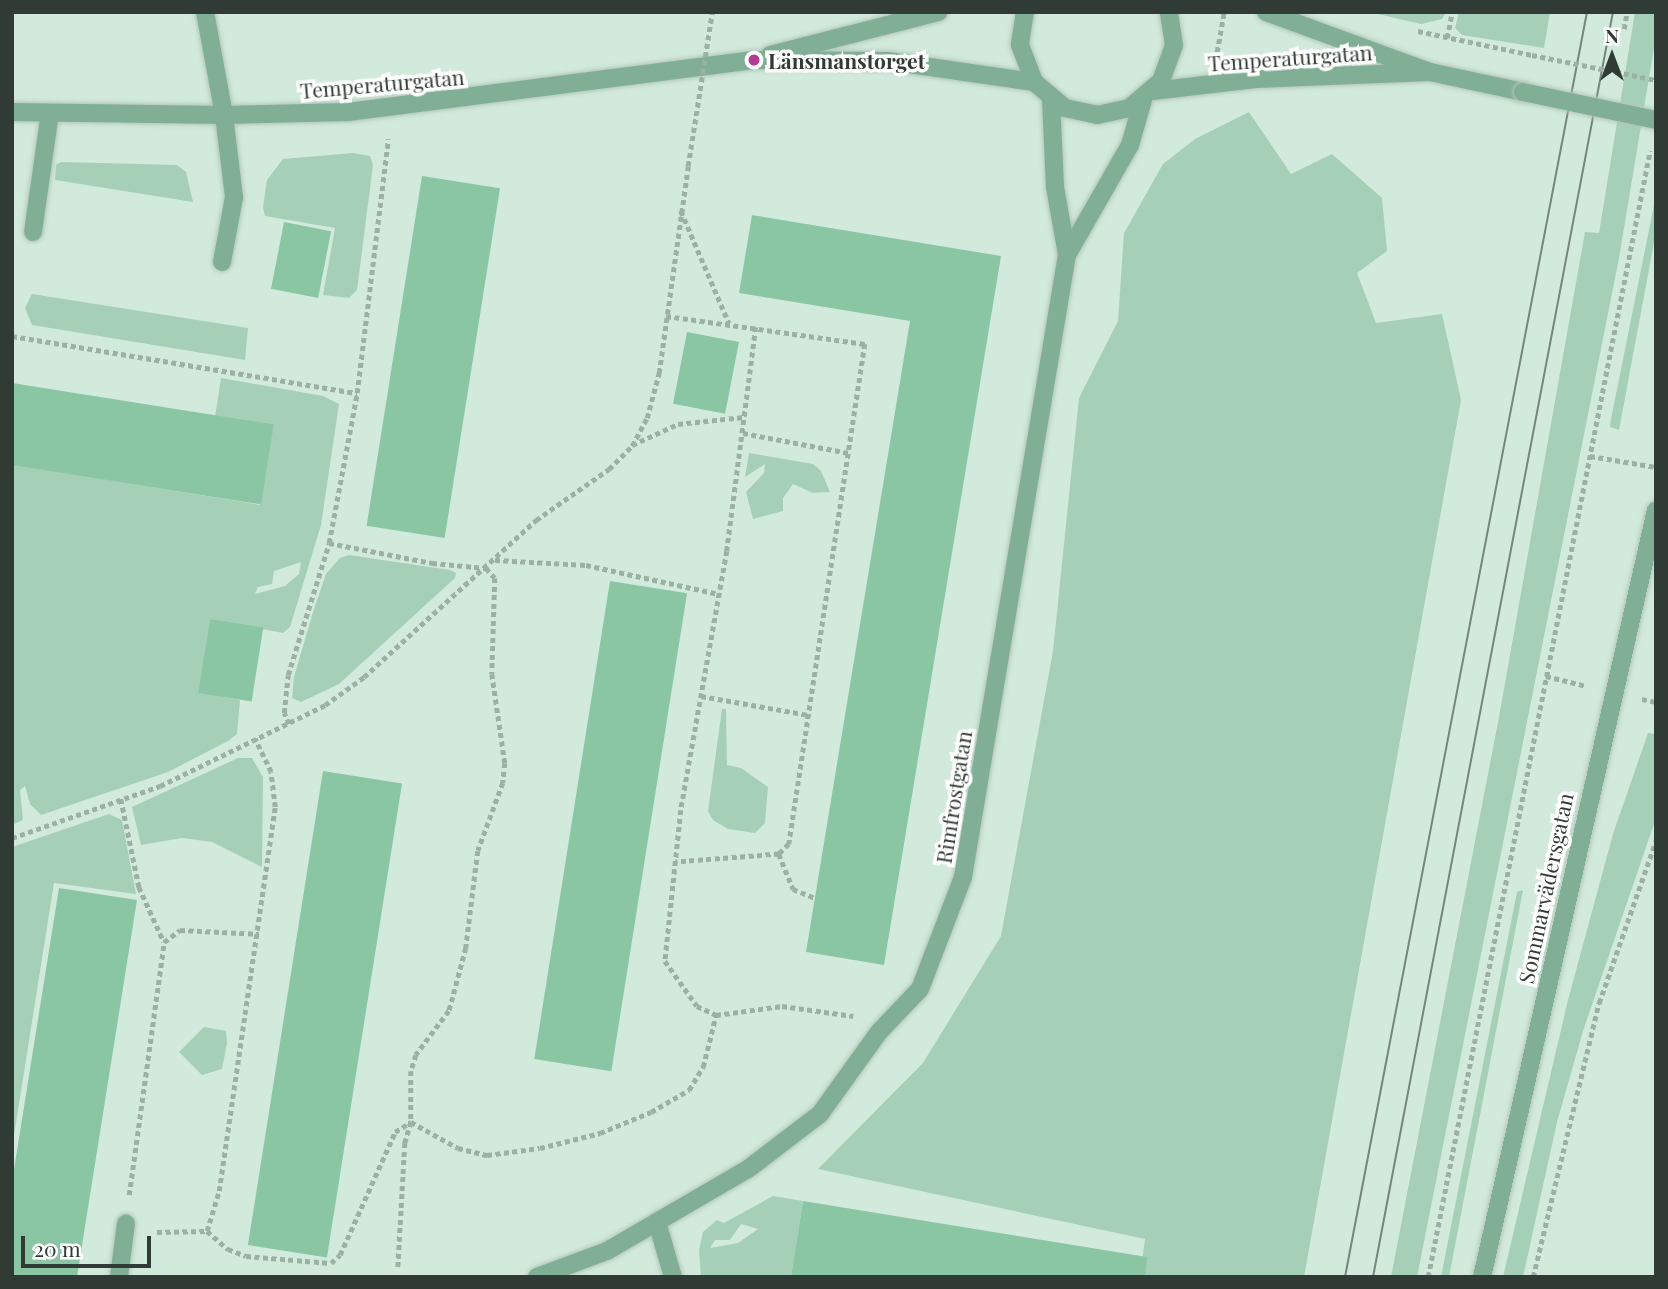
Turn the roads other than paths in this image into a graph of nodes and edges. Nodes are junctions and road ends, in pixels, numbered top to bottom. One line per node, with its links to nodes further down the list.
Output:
1 (205, 12): 13 (street)
2 (939, 12): 6 (street, Temperaturgatan)
3 (1025, 12): 8 (street, Temperaturgatan)
4 (1169, 12): 9 (street)
5 (1266, 12): 7 (street, Temperaturgatan)
6 (754, 60): 8 (street, Temperaturgatan); 13 (street, Temperaturgatan)
7 (1430, 72): 9 (street, Temperaturgatan); 14 (street, Temperaturgatan, bridge)
8 (1034, 82): 10 (street, Temperaturgatan)
9 (1148, 96): 10 (street, Temperaturgatan); 16 (street, Rimfrostgatan)
10 (1051, 100): 16 (street, Rimfrostgatan)
11 (12, 112): 12 (street, Temperaturgatan)
12 (50, 113): 13 (street, Temperaturgatan); 15 (street)
13 (224, 116): 17 (street)
14 (1654, 129)
15 (33, 232)
16 (1067, 255): 20 (street, Rimfrostgatan)
17 (222, 262)
18 (1656, 510): 19 (street, Sommarvädersgatan)
19 (1652, 556): 25 (street, Sommarvädersgatan)
20 (657, 1222): 23 (street, Rimfrostgatan); 24 (street)
21 (125, 1223): 22 (street)
22 (119, 1277)
23 (537, 1277)
24 (673, 1277)
25 (1482, 1277)

